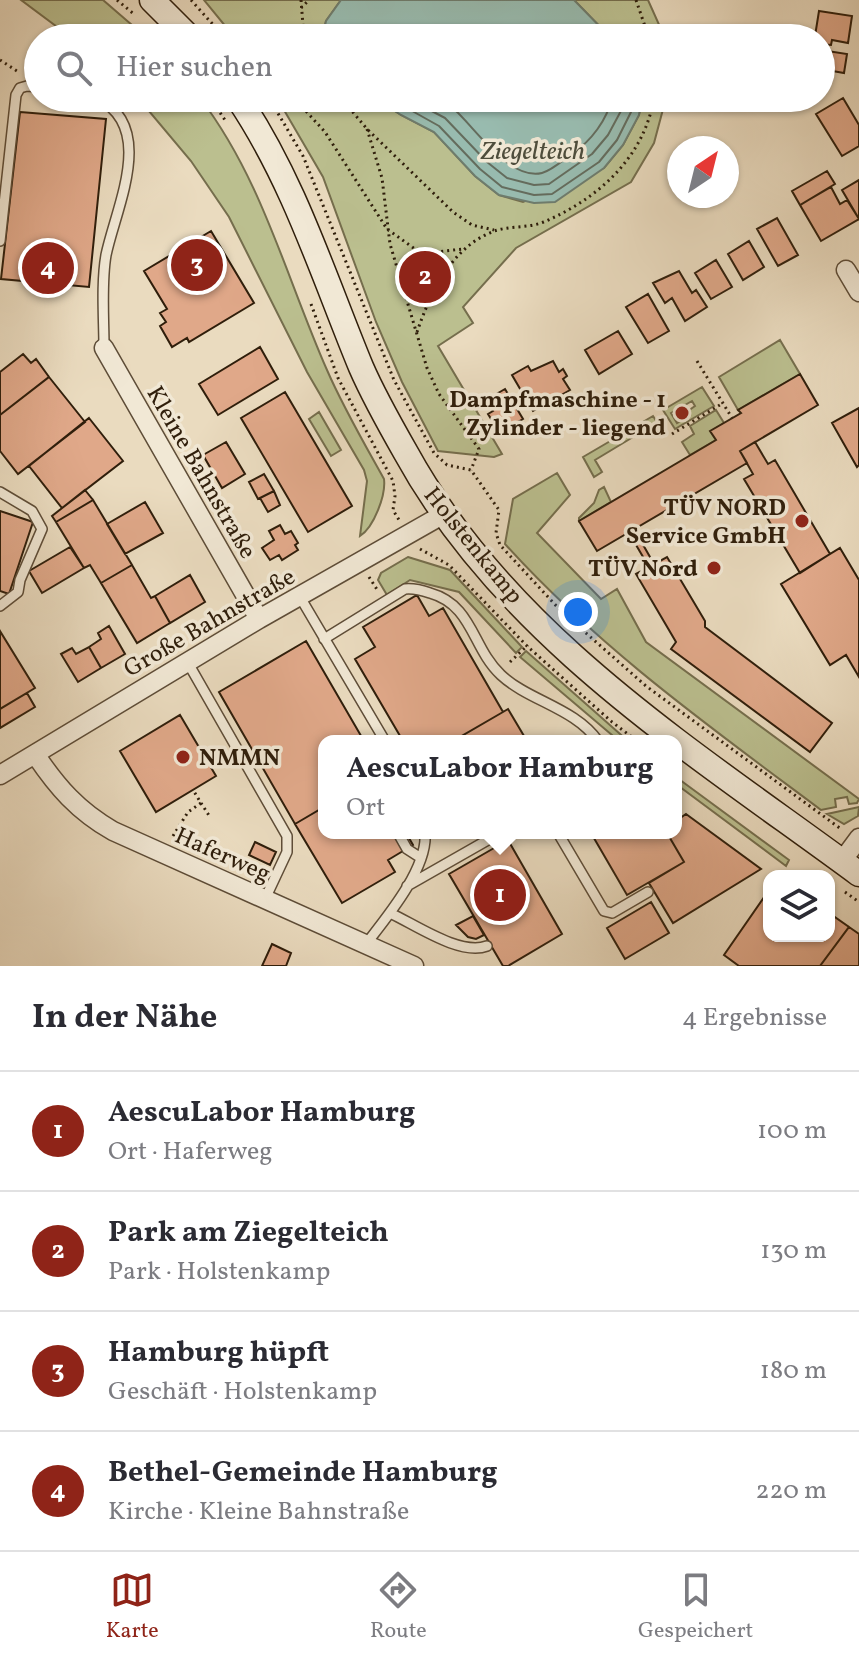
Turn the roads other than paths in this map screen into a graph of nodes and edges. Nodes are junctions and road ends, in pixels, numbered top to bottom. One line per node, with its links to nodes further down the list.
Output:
1 (152, 0): 2 (main road)
2 (176, 24)
3 (24, 87): 6 (lane)
4 (114, 112): 9 (lane)
5 (248, 112): 11 (main road, Holstenkamp)
6 (0, 241)
7 (846, 270): 8 (street)
8 (859, 292)
9 (104, 348): 14 (street, Kleine Bahnstraße)
10 (0, 492): 13 (lane)
11 (444, 514): 12 (street, Große Bahnstraße); 19 (main road, Holstenkamp)
12 (300, 597): 14 (street, Große Bahnstraße); 15 (lane)
13 (0, 606)
14 (259, 619): 16 (street, Große Bahnstraße)
15 (324, 639): 17 (lane); 18 (lane)
16 (188, 663): 21 (street, Große Bahnstraße); 32 (lane)
17 (381, 735)
18 (594, 735)
19 (672, 735)
20 (682, 743): 29 (main road, Holstenkamp)
21 (35, 754): 22 (street, Große Bahnstraße); 32 (street, Haferweg)
22 (0, 775)
23 (859, 838): 29 (street)
24 (401, 839): 28 (lane)
25 (424, 839): 28 (lane)
26 (489, 839): 30 (lane)
27 (562, 839): 31 (lane)
28 (421, 858): 30 (lane)
29 (851, 868)
30 (407, 886): 33 (lane)
31 (648, 892)
32 (265, 899): 35 (street, Haferweg)
33 (390, 913): 34 (lane); 35 (lane)
34 (487, 946)
35 (374, 951): 36 (street, Haferweg)
36 (414, 966)

